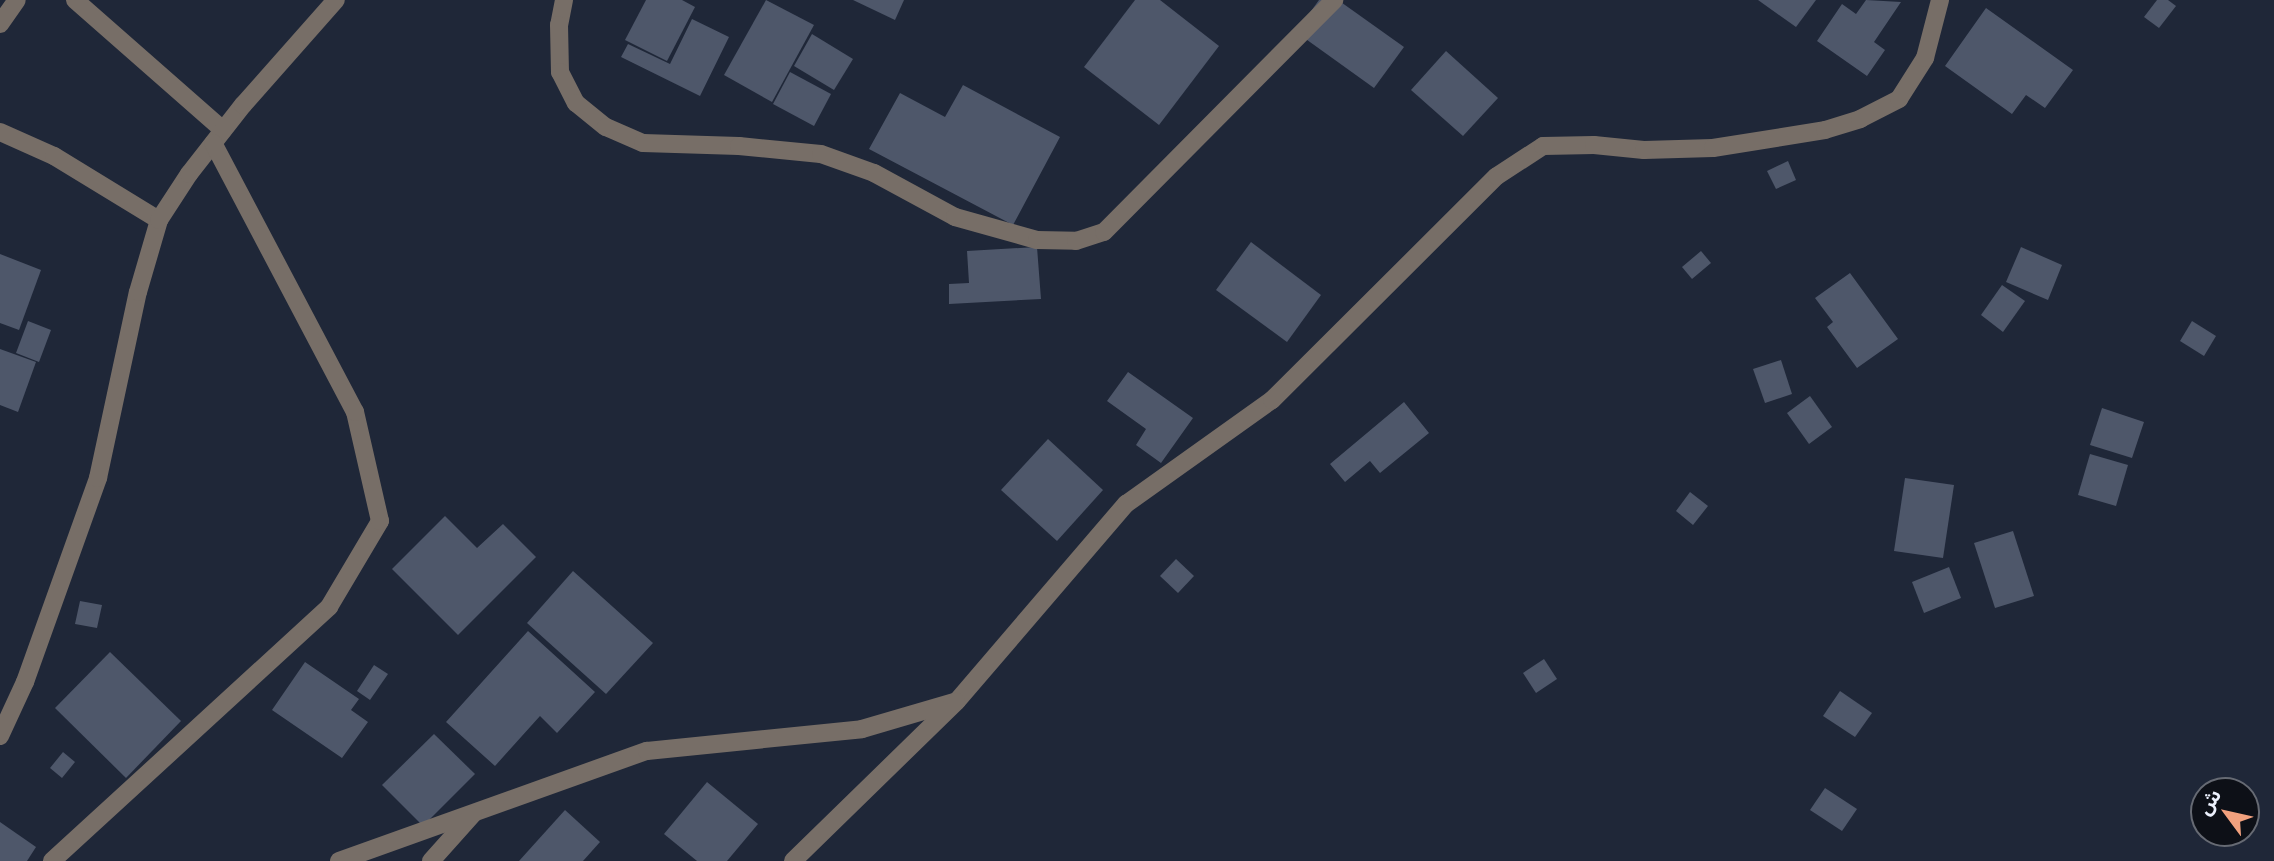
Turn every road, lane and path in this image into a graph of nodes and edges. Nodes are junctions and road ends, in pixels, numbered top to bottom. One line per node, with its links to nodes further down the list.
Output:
1 (17, 0): 7 (street)
2 (75, 0): 9 (street)
3 (337, 0): 9 (street)
4 (565, 0): 5 (street)
5 (1334, 0)
6 (1940, 0): 11 (street)
7 (0, 24)
8 (0, 132): 10 (street)
9 (218, 136): 10 (street); 14 (street)
10 (159, 220): 12 (street)
11 (957, 701): 13 (street); 17 (street)
12 (0, 736)
13 (474, 813): 15 (street); 16 (street)
14 (52, 861)
15 (339, 861)
16 (431, 861)
17 (793, 861)

